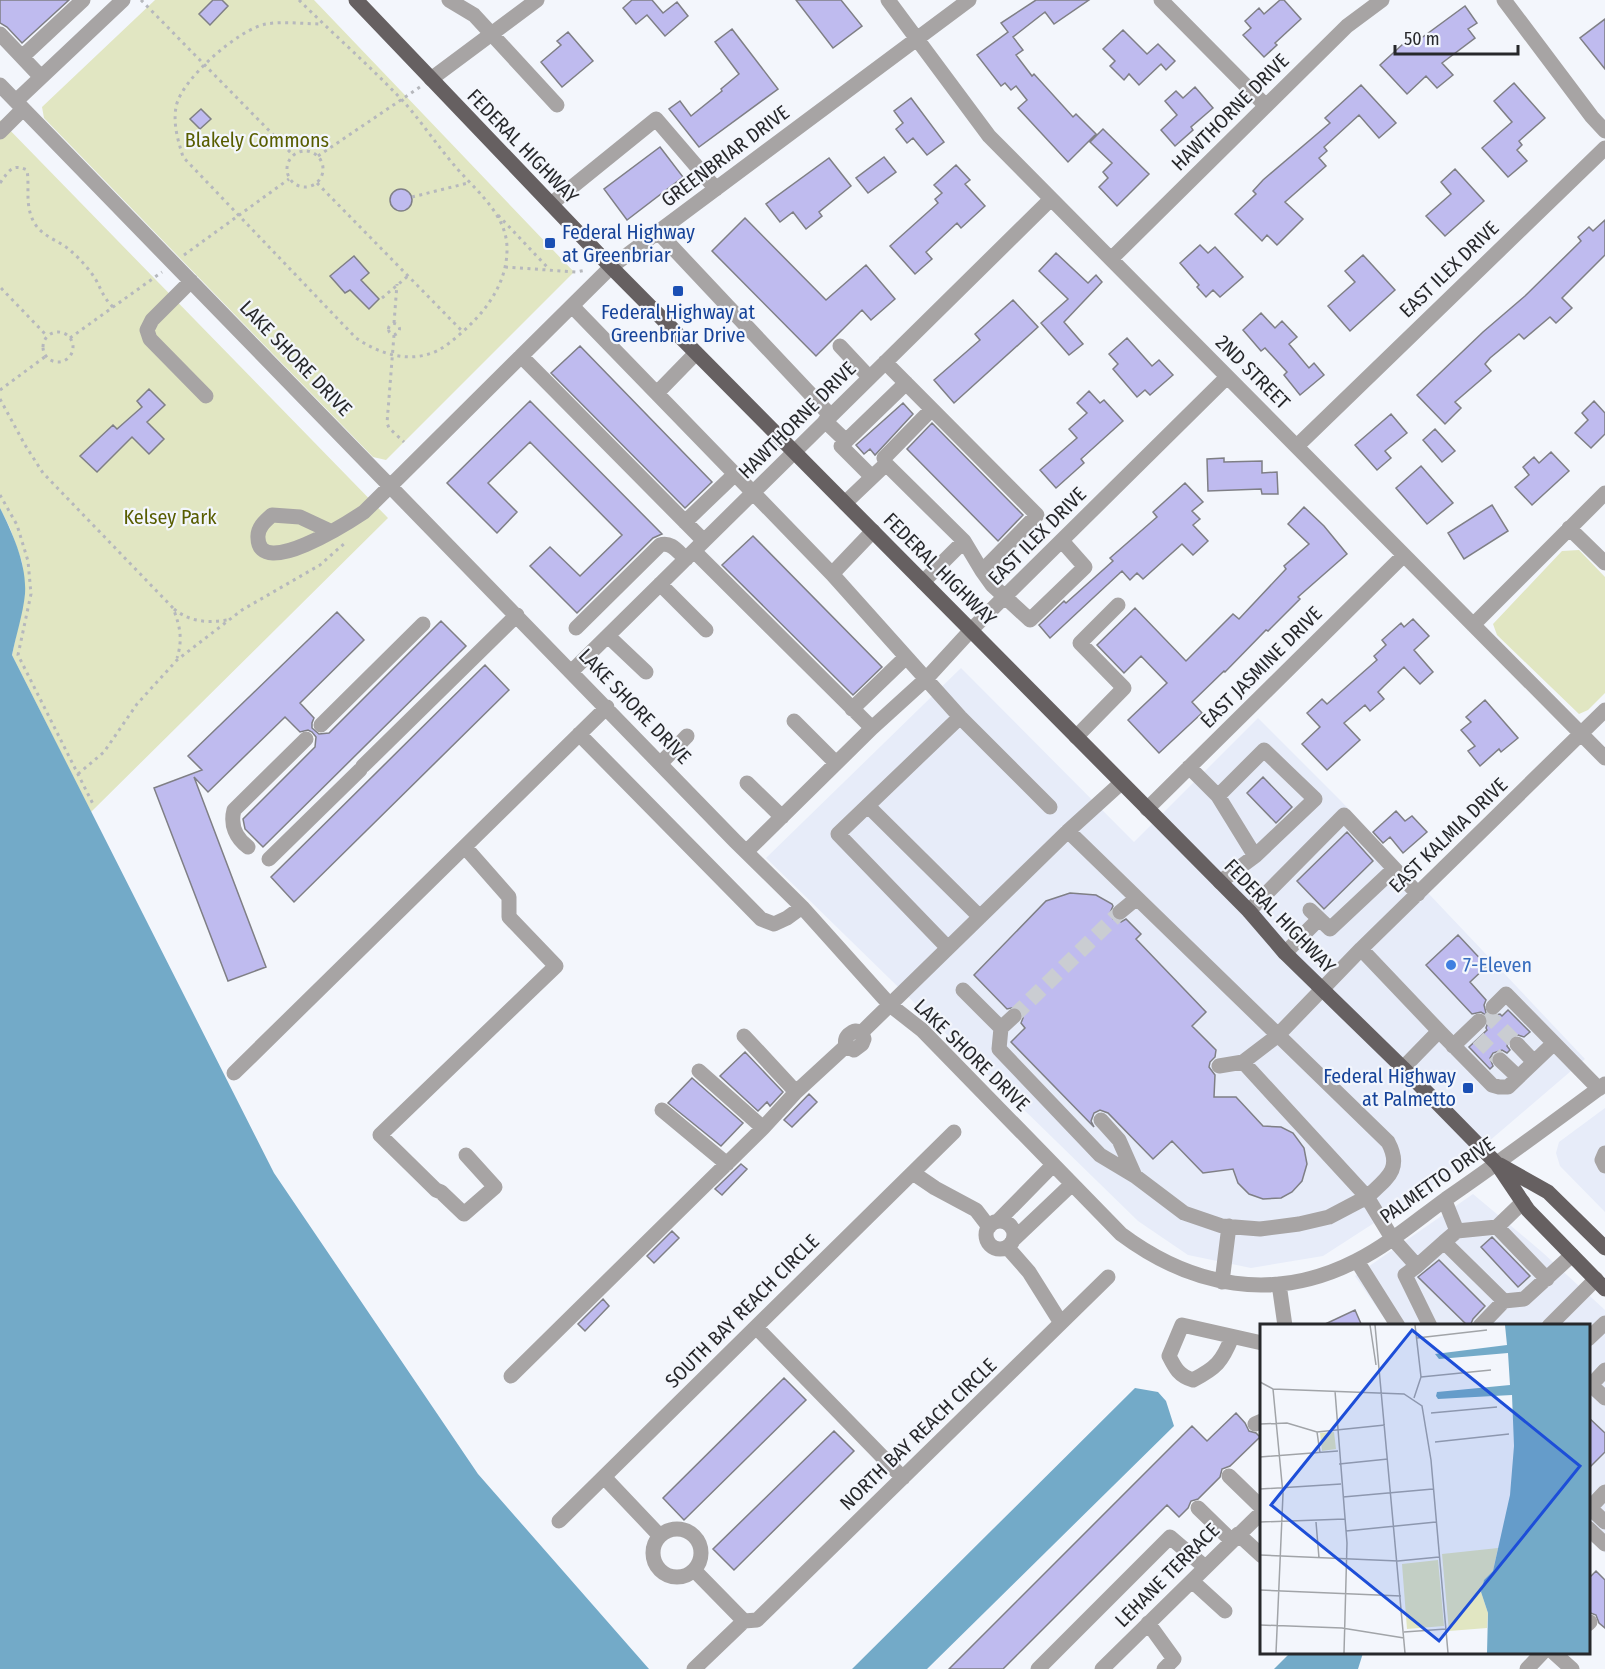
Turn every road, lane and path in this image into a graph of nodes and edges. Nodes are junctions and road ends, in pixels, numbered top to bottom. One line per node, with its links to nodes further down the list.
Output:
1 (83, 0): 17 (street)
2 (123, 0): 19 (street)
3 (141, 0): 18 (path)
4 (299, 0): 13 (path)
5 (356, 0): 20 (main road, FEDERAL HIGHWAY)
6 (449, 0): 15 (street)
7 (537, 0): 15 (street)
8 (888, 0): 16 (street, 2ND STREET)
9 (969, 0): 16 (street, GREENBRIAR DRIVE)
10 (1161, 0): 25 (street)
11 (1382, 0): 25 (street, HAWTHORNE DRIVE)
12 (1504, 0): 26 (street)
13 (322, 24): 18 (path); 22 (path)
14 (0, 34): 17 (street)
15 (491, 34): 20 (street); 24 (street)
16 (917, 39): 34 (street, GREENBRIAR DRIVE); 36 (street, 2ND STREET)
17 (22, 57): 19 (street)
18 (205, 66): 29 (path); 58 (path)
19 (41, 77): 23 (street)
20 (431, 79): 22 (path); 37 (main road, FEDERAL HIGHWAY)
21 (0, 85): 23 (street, LAKE SHORE DRIVE)
22 (402, 101): 30 (path); 33 (path)
23 (20, 105): 27 (street); 45 (street, LAKE SHORE DRIVE)
24 (557, 105)
25 (1266, 106): 40 (street, HAWTHORNE DRIVE)
26 (1605, 131)
27 (0, 132)
28 (1605, 148): 72 (street, EAST ILEX DRIVE)
29 (293, 155): 30 (path); 32 (path)
30 (318, 156): 32 (path)
31 (0, 183): 50 (path)
32 (317, 183): 44 (path)
33 (468, 183): 35 (path); 38 (path)
34 (716, 189): 37 (street); 39 (street, GREENBRIAR DRIVE)
35 (412, 197)
36 (1051, 199): 40 (street, 2ND STREET); 60 (street, HAWTHORNE DRIVE)
37 (551, 204): 42 (main road, FEDERAL HIGHWAY)
38 (496, 213): 41 (path); 43 (path)
39 (658, 232): 42 (street, GREENBRIAR DRIVE); 69 (street)
40 (1111, 259): 62 (street, 2ND STREET)
41 (505, 267): 43 (path); 52 (path)
42 (611, 267): 43 (path); 49 (street, GREENBRIAR DRIVE); 56 (main road, FEDERAL HIGHWAY)
43 (549, 269)
44 (408, 276): 46 (path); 52 (path)
45 (191, 281): 66 (street); 77 (street, LAKE SHORE DRIVE)
46 (397, 284): 48 (path); 51 (path)
47 (1, 288): 54 (path)
48 (382, 298)
49 (572, 306): 59 (street, GREENBRIAR DRIVE); 65 (street)
50 (113, 307)
51 (394, 323): 53 (path); 53 (path)
52 (462, 331): 58 (path)
53 (394, 335): 58 (path)
54 (47, 337): 57 (path); 57 (path)
55 (840, 346): 61 (street)
56 (696, 353): 65 (street); 73 (main road, FEDERAL HIGHWAY)
57 (46, 356): 64 (path)
58 (391, 356): 71 (path)
59 (521, 356): 77 (street, GREENBRIAR DRIVE); 82 (street)
60 (885, 362): 61 (street, HAWTHORNE DRIVE); 63 (street)
61 (870, 377): 69 (street, HAWTHORNE DRIVE)
62 (1227, 377): 72 (street, 2ND STREET); 88 (street, EAST ILEX DRIVE)
63 (906, 383): 68 (street); 70 (street)
64 (0, 390)
65 (657, 393): 75 (street)
66 (206, 396)
67 (0, 399): 98 (path)
68 (931, 410): 74 (street); 92 (street)
69 (828, 418): 70 (street); 73 (street, HAWTHORNE DRIVE)
70 (846, 441): 76 (street)
71 (404, 442)
72 (1297, 446): 90 (street, 2ND STREET)
73 (794, 452): 78 (street, HAWTHORNE DRIVE); 81 (main road, FEDERAL HIGHWAY)
74 (886, 464): 76 (street); 87 (street)
75 (735, 474): 78 (street); 82 (street)
76 (872, 477): 81 (street)
77 (390, 484): 84 (street, GREENBRIAR DRIVE); 99 (street, LAKE SHORE DRIVE)
78 (753, 492): 89 (street, HAWTHORNE DRIVE); 93 (street)
79 (1605, 493): 83 (street)
80 (0, 495): 128 (path)
81 (845, 503): 85 (main road, FEDERAL HIGHWAY)
82 (685, 522): 89 (street)
83 (1569, 528): 91 (street); 102 (street)
84 (330, 531)
85 (873, 531): 93 (street); 94 (main road, FEDERAL HIGHWAY)
86 (351, 538): 100 (path)
87 (964, 541): 92 (street); 94 (street)
88 (1062, 541): 96 (street, EAST ILEX DRIVE); 96 (street)
89 (694, 550): 95 (street, HAWTHORNE DRIVE); 103 (street); 113 (street)
90 (1404, 555): 102 (street, 2ND STREET); 127 (street, EAST JASMINE DRIVE)
91 (1605, 563)
92 (982, 571): 96 (street)
93 (832, 574): 107 (street)
94 (923, 582): 105 (main road, FEDERAL HIGHWAY)
95 (660, 584): 104 (street); 106 (street, HAWTHORNE DRIVE)
96 (1005, 597): 105 (street, EAST ILEX DRIVE)
97 (1118, 604): 122 (street)
98 (173, 608): 100 (path); 108 (path)
99 (517, 615): 109 (street, LAKE SHORE DRIVE); 142 (street)
100 (228, 620): 108 (path)
101 (423, 624): 117 (street)
102 (1473, 626): 120 (street, 2ND STREET)
103 (576, 628)
104 (706, 630)
105 (971, 630): 111 (street, EAST ILEX DRIVE); 122 (main road, FEDERAL HIGHWAY)
106 (608, 636): 109 (street, HAWTHORNE DRIVE); 110 (street)
107 (906, 657): 111 (street); 113 (street)
108 (177, 660): 128 (path)
109 (572, 671): 112 (street, LAKE SHORE DRIVE)
110 (646, 672)
111 (926, 679): 115 (street); 118 (street, EAST ILEX DRIVE)
112 (607, 707): 119 (street); 125 (street, LAKE SHORE DRIVE)
113 (852, 709): 118 (street)
114 (1605, 710): 120 (street, EAST KALMIA DRIVE)
115 (960, 717): 133 (street); 134 (street)
116 (794, 721): 126 (street)
117 (321, 724)
118 (872, 728): 126 (street, EAST ILEX DRIVE)
119 (579, 734): 139 (street); 147 (street)
120 (1581, 734): 124 (street, 2ND STREET); 145 (street, EAST KALMIA DRIVE)
121 (687, 736): 125 (street)
122 (1076, 737): 130 (main road, FEDERAL HIGHWAY)
123 (306, 739): 138 (street)
124 (1605, 758)
125 (661, 763): 140 (street, LAKE SHORE DRIVE)
126 (836, 763): 136 (street, EAST ILEX DRIVE)
127 (1189, 767): 131 (street); 135 (street, EAST JASMINE DRIVE)
128 (78, 774): 132 (path)
129 (747, 783): 136 (street)
130 (1121, 783): 135 (main road, FEDERAL HIGHWAY); 137 (street)
131 (1218, 796): 141 (street); 141 (street)
132 (94, 806)
133 (869, 807): 150 (street); 151 (street)
134 (1050, 807)
135 (1147, 809): 144 (main road, FEDERAL HIGHWAY)
136 (782, 817): 140 (street, EAST ILEX DRIVE)
137 (1068, 831): 146 (street); 150 (street)
138 (248, 847)
139 (465, 847): 173 (street); 182 (street)
140 (747, 851): 147 (street, LAKE SHORE DRIVE)
141 (1255, 856): 144 (street)
142 (269, 859)
143 (1394, 869): 145 (street); 148 (street); 153 (street)
144 (1220, 882): 148 (main road, FEDERAL HIGHWAY)
145 (1418, 894): 152 (street, EAST KALMIA DRIVE)
146 (1137, 897): 149 (street); 163 (street)
147 (802, 907): 156 (street, LAKE SHORE DRIVE)
148 (1249, 911): 153 (main road, FEDERAL HIGHWAY)
149 (1120, 912)
150 (980, 917): 151 (street)
151 (948, 948): 156 (street)
152 (1361, 949): 155 (street, EAST KALMIA DRIVE); 161 (street)
153 (1285, 952): 155 (main road, FEDERAL HIGHWAY)
154 (963, 990): 159 (street)
155 (1322, 990): 163 (street, EAST KALMIA DRIVE); 171 (main road, FEDERAL HIGHWAY)
156 (890, 1005): 176 (street); 185 (street, LAKE SHORE DRIVE)
157 (1493, 1007): 164 (street)
158 (1014, 1016): 159 (street)
159 (1001, 1028): 188 (street)
160 (1475, 1029): 166 (street)
161 (1439, 1031): 166 (street); 171 (street)
162 (744, 1036): 176 (street)
163 (1277, 1036): 168 (street, EAST KALMIA DRIVE); 190 (street)
164 (1554, 1043): 169 (street); 175 (street)
165 (1517, 1044): 169 (street)
166 (1453, 1046): 174 (street)
167 (1500, 1060): 174 (street)
168 (1243, 1062): 170 (street); 190 (street)
169 (1534, 1062): 174 (street)
170 (1220, 1066)
171 (1403, 1068): 184 (main road, FEDERAL HIGHWAY)
172 (699, 1071): 179 (street)
173 (234, 1073)
174 (1518, 1077)
175 (1602, 1086): 184 (street, PALMETTO DRIVE)
176 (796, 1092): 179 (street)
177 (662, 1110): 183 (street)
178 (1101, 1120): 188 (street)
179 (763, 1128): 183 (street)
180 (954, 1131): 187 (street, SOUTH BAY REACH CIRCLE)
181 (1605, 1154): 186 (street)
182 (466, 1155)
183 (727, 1164): 222 (street)
184 (1497, 1164): 191 (street, PALMETTO DRIVE); 192 (main road, FEDERAL HIGHWAY); 200 (main road, FEDERAL HIGHWAY)
185 (1053, 1165): 189 (street, LAKE SHORE DRIVE); 193 (street)
186 (1605, 1166)
187 (913, 1173): 193 (street); 217 (street, SOUTH BAY REACH CIRCLE)
188 (1136, 1176): 194 (street)
189 (1072, 1184): 199 (street); 206 (street, LAKE SHORE DRIVE)
190 (1367, 1197): 194 (street); 197 (street)
191 (1445, 1201): 196 (street); 197 (street, PALMETTO DRIVE)
192 (1523, 1202): 195 (street); 201 (main road, FEDERAL HIGHWAY)
193 (994, 1224): 199 (street); 199 (street)
194 (1229, 1226): 206 (street)
195 (1497, 1227): 196 (street); 205 (street)
196 (1457, 1231): 198 (street)
197 (1392, 1238): 202 (street, PALMETTO DRIVE); 203 (street)
198 (1444, 1242): 203 (street); 209 (street)
199 (1010, 1243): 210 (street)
200 (1605, 1248)
201 (1572, 1255): 205 (street); 208 (main road, FEDERAL HIGHWAY)
202 (1357, 1261): 207 (street, PALMETTO DRIVE); 213 (street)
203 (1417, 1266): 214 (street)
204 (1108, 1277): 210 (street, NORTH BAY REACH CIRCLE)
205 (1547, 1279): 209 (street)
206 (1222, 1282): 207 (street, LAKE SHORE DRIVE)
207 (1279, 1284): 212 (street)
208 (1600, 1284): 216 (street)
209 (1504, 1301): 215 (street)
210 (1061, 1323): 226 (street, NORTH BAY REACH CIRCLE)
211 (1605, 1323): 219 (street)
212 (1285, 1324)
213 (1397, 1324)
214 (1429, 1324)
215 (1482, 1324)
216 (1551, 1324)
217 (756, 1327): 225 (street, SOUTH BAY REACH CIRCLE); 226 (street)
218 (1232, 1337): 220 (street)
219 (1590, 1337)
220 (1260, 1343)
221 (1605, 1370): 223 (street)
222 (511, 1376)
223 (1605, 1398)
224 (1229, 1476): 229 (street)
225 (604, 1477): 233 (street, SOUTH BAY REACH CIRCLE); 236 (street)
226 (903, 1478): 244 (street, NORTH BAY REACH CIRCLE)
227 (1605, 1492): 230 (street)
228 (1198, 1508): 237 (street)
229 (1260, 1508)
230 (1590, 1508)
231 (1590, 1510): 234 (street)
232 (1260, 1512): 237 (street, LEHANE TERRACE)
233 (559, 1521)
234 (1605, 1522)
235 (1590, 1530): 238 (street)
236 (660, 1536): 241 (street); 241 (street)
237 (1235, 1538): 239 (street); 240 (street, LEHANE TERRACE)
238 (1605, 1544)
239 (1260, 1555)
240 (1205, 1567): 242 (street, LEHANE TERRACE); 248 (street)
241 (694, 1570): 244 (street)
242 (1192, 1581): 243 (street); 245 (street, LEHANE TERRACE)
243 (1226, 1611)
244 (750, 1621): 247 (street, NORTH BAY REACH CIRCLE)
245 (1148, 1623): 249 (street, LEHANE TERRACE); 250 (street)
246 (1542, 1654): 251 (street)
247 (694, 1669)
248 (1038, 1669)
249 (1102, 1669)
250 (1164, 1669)
251 (1527, 1669)

